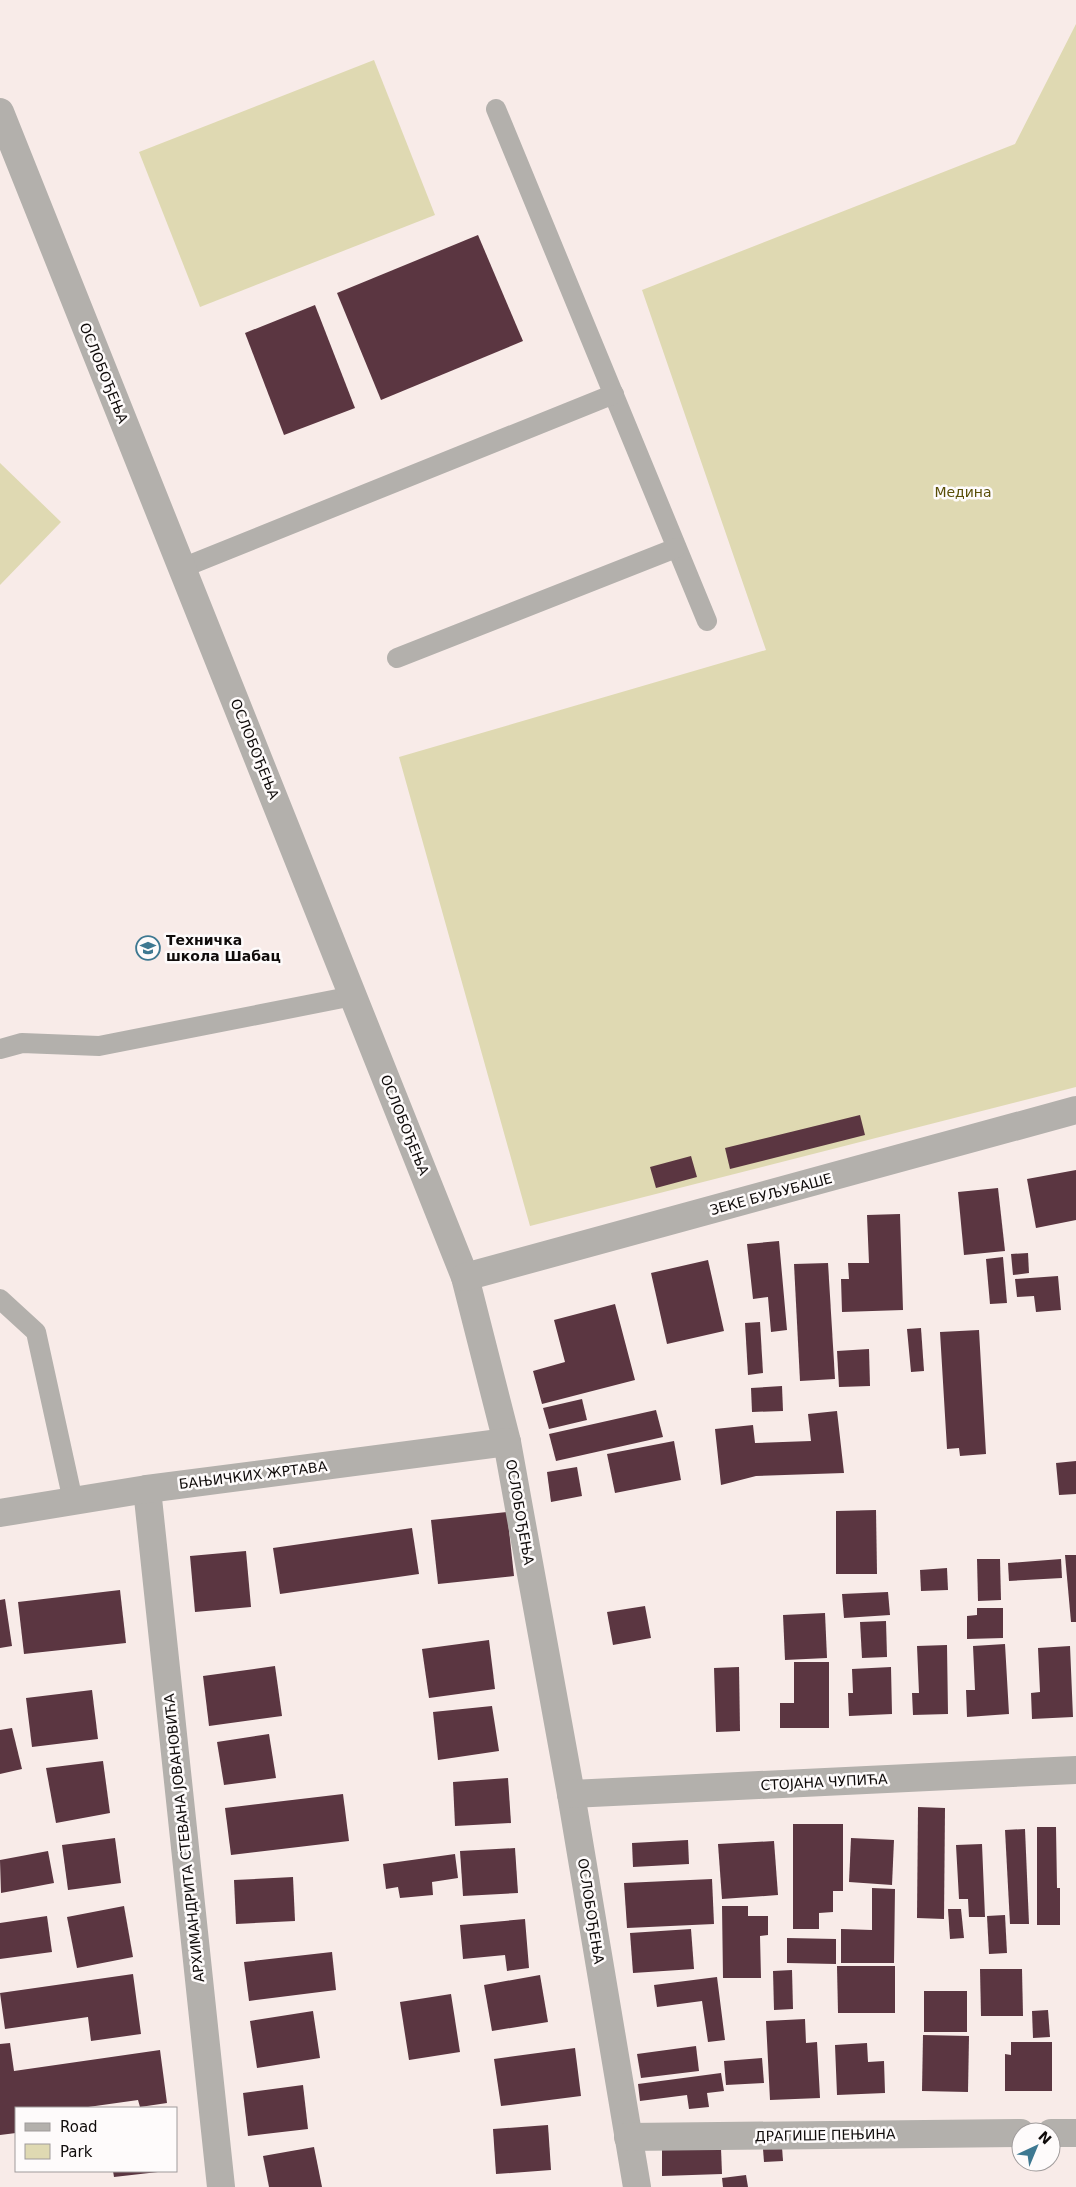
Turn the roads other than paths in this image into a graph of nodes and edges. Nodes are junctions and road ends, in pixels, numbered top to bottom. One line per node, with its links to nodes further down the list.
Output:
1 (496, 109): 3 (lane)
2 (0, 112): 5 (street, ОСЛОБОЂЕЊА)
3 (614, 394): 4 (lane); 5 (lane)
4 (676, 548): 6 (lane); 7 (lane)
5 (182, 568): 8 (street, ОСЛОБОЂЕЊА)
6 (707, 621)
7 (397, 658)
8 (353, 996): 9 (lane); 11 (street, ОСЛОБОЂЕЊА)
9 (0, 1049)
10 (1076, 1110): 11 (street, ЗЕКЕ БУЉУБАШЕ)
11 (465, 1277): 13 (street, ОСЛОБОЂЕЊА)
12 (0, 1299): 15 (lane)
13 (507, 1442): 14 (street, БАЊИЧКИХ ЖРТАВА); 18 (street, ОСЛОБОЂЕЊА)
14 (147, 1489): 15 (street, БАЊИЧКИХ ЖРТАВА); 23 (street, АРХИМАНДРИТА СТЕВАНА ЈОВАНОВИЋА)
15 (73, 1501): 16 (street, БАЊИЧКИХ ЖРТАВА)
16 (0, 1512)
17 (1076, 1770): 18 (street, СТОЈАНА ЧУПИЋА)
18 (571, 1794): 22 (street, ОСЛОБОЂЕЊА)
19 (1011, 2133): 22 (street, ДРАГИШЕ ПЕЊИНА)
20 (1061, 2133): 21 (street)
21 (1076, 2133)
22 (628, 2137): 24 (street, ОСЛОБОЂЕЊА)
23 (221, 2187)
24 (637, 2187)

